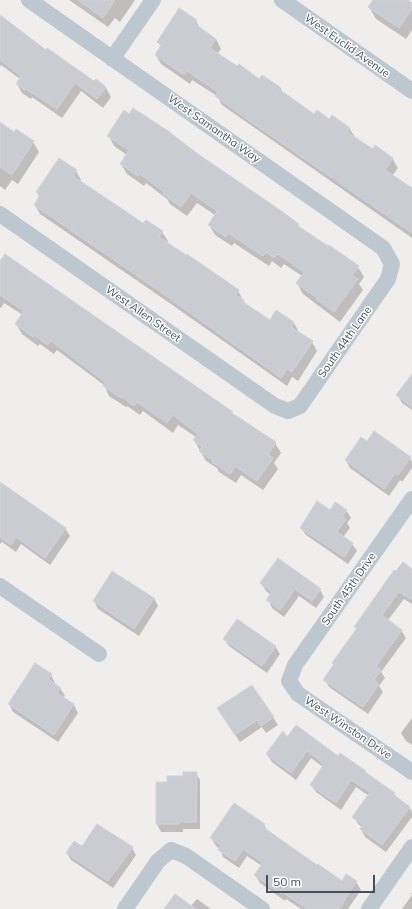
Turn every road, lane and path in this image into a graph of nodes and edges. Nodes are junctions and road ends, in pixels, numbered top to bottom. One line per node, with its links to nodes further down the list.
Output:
1 (29, 0): 4 (street, West Samantha Way)
2 (153, 0): 4 (street)
3 (282, 0): 5 (street, West Euclid Avenue)
4 (112, 59): 7 (street, West Samantha Way)
5 (412, 91)
6 (0, 214): 8 (street, West Allen Street)
7 (392, 264): 8 (street, South 44th Lane)
8 (288, 411)
9 (412, 499): 12 (street, South 45th Drive)
10 (0, 586): 11 (street)
11 (99, 654)
12 (289, 681): 13 (street, West Winston Drive)
13 (412, 772)
14 (412, 847): 17 (street)
15 (125, 909): 16 (street)
16 (262, 909)
17 (369, 909)

